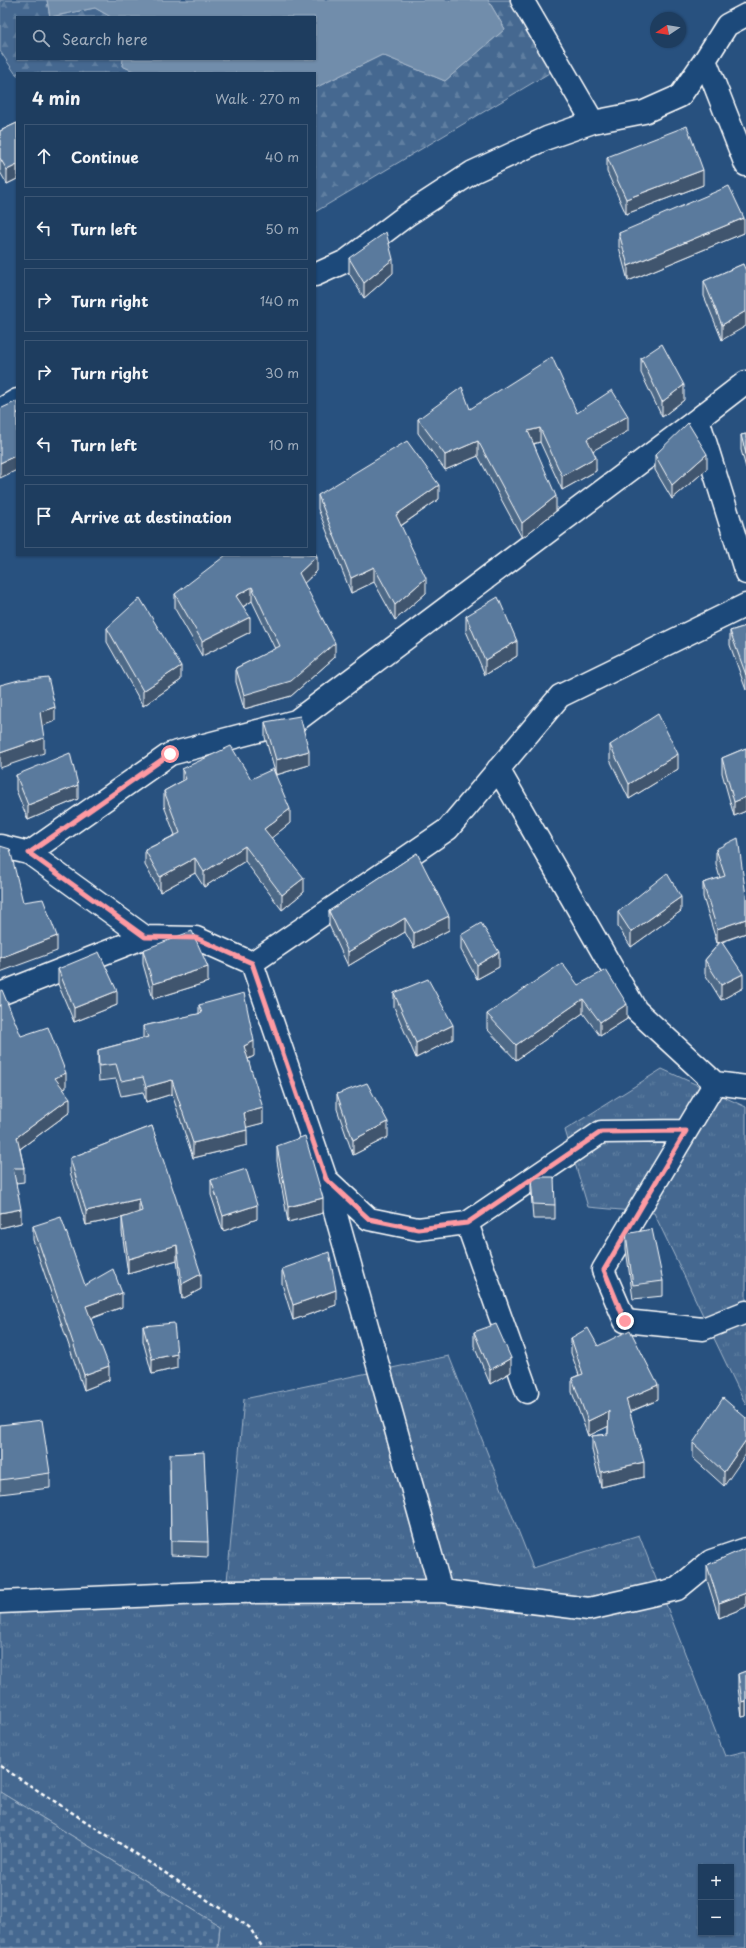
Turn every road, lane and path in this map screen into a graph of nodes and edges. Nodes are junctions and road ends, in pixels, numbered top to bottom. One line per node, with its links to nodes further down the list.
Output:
1 (522, 0): 4 (street)
2 (746, 15): 3 (street)
3 (705, 60): 4 (street); 5 (street)
4 (593, 122): 6 (street)
5 (746, 165)
6 (316, 275)
7 (746, 382): 10 (street)
8 (16, 401): 9 (street)
9 (0, 410)
10 (698, 419): 11 (street); 15 (street)
11 (746, 573)
12 (746, 605): 13 (street)
13 (498, 769): 17 (street); 19 (street)
14 (0, 846): 15 (street)
15 (29, 853): 16 (street)
16 (145, 937): 17 (street); 18 (street)
17 (252, 963): 22 (street)
18 (0, 994)
19 (715, 1083): 20 (street); 21 (street)
20 (746, 1087)
21 (686, 1131): 23 (street); 24 (street)
22 (326, 1179): 23 (street); 27 (street)
23 (467, 1223): 25 (street)
24 (746, 1312)
25 (527, 1392)
26 (746, 1549): 27 (street)
27 (441, 1592): 28 (street)
28 (0, 1602)
29 (0, 1766): 30 (path)
30 (263, 1948)

